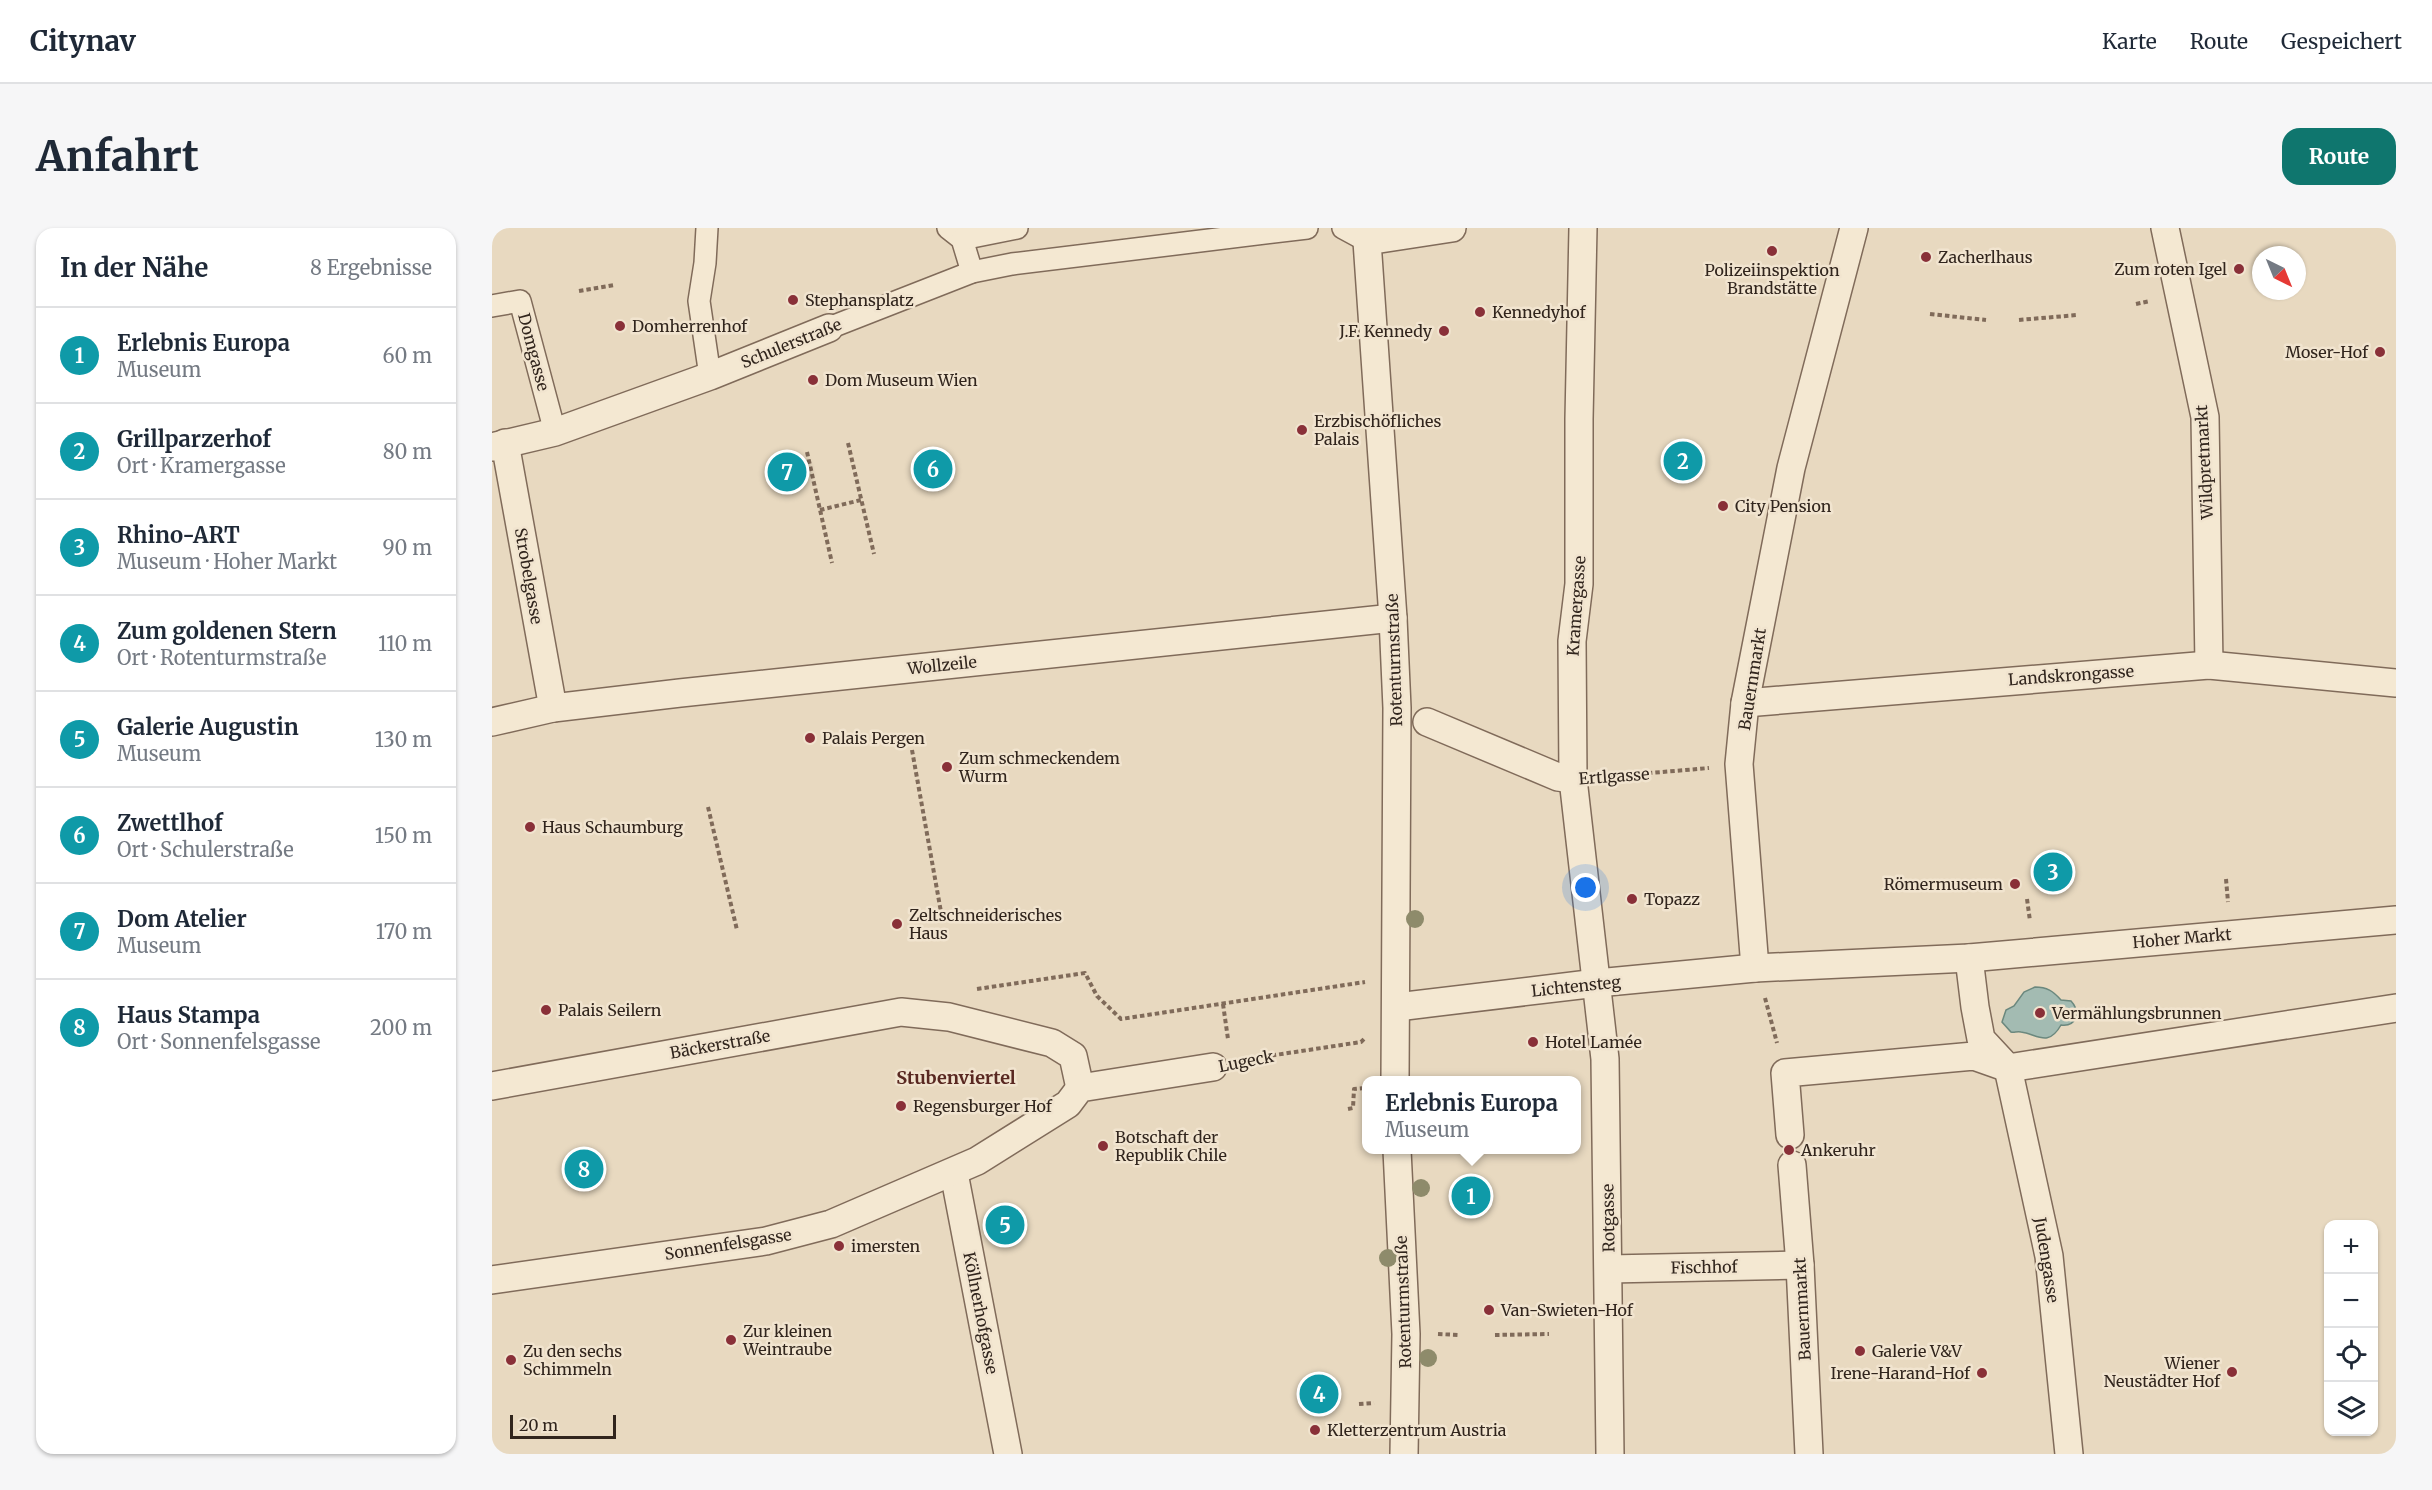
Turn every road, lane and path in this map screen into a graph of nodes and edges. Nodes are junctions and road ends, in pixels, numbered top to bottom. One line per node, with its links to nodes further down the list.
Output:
1 (707, 228): 20 (street)
2 (1017, 228): 9 (street)
3 (1307, 228): 11 (street, Schulerstraße)
4 (1343, 228): 10 (street)
5 (1452, 228): 10 (street)
6 (1583, 228): 38 (street, Kramergasse)
7 (1854, 228): 32 (street, Bauernmarkt)
8 (2165, 228): 30 (street, Wildpretmarkt)
9 (955, 234): 11 (street)
10 (1367, 241): 29 (street, Rotenturmstraße)
11 (972, 272): 19 (street, Schulerstraße)
12 (615, 285): 13 (path)
13 (579, 291)
14 (492, 306): 21 (street, Domgasse)
15 (1930, 314): 17 (path)
16 (2077, 315): 18 (path)
17 (1986, 320)
18 (2019, 320)
19 (829, 328): 20 (street, Schulerstraße)
20 (710, 376): 21 (street, Schulerstraße)
21 (555, 432): 23 (street, Schulerstraße)
22 (848, 443): 25 (path)
23 (499, 445): 33 (street, Strobelgasse)
24 (807, 452): 26 (path)
25 (861, 500): 26 (path); 27 (path)
26 (820, 510): 28 (path)
27 (874, 554)
28 (832, 563)
29 (1394, 618): 33 (street, Wollzeile); 45 (street, Rotenturmstraße)
30 (2209, 665): 31 (street, Landskrongasse); 32 (street, Landskrongasse)
31 (2396, 683)
32 (1745, 703): 37 (street, Bauernmarkt)
33 (553, 708): 34 (street, Wollzeile)
34 (492, 722)
35 (1427, 722): 38 (street, Ertlgasse)
36 (912, 750): 40 (path)
37 (1739, 764): 38 (path, Ertlgasse); 44 (street, Bauernmarkt)
38 (1573, 780): 46 (street, Kramergasse)
39 (708, 807): 42 (path)
40 (940, 912)
41 (2396, 920): 43 (street, Hoher Markt)
42 (737, 930)
43 (1969, 958): 44 (street, Hoher Markt); 52 (street)
44 (1755, 968): 46 (street, Lichtensteg); 53 (path)
45 (1397, 978): 48 (path); 49 (street, Rotenturmstraße)
46 (1597, 983): 49 (street, Lichtensteg); 64 (street, Rotgasse)
47 (967, 990): 48 (path)
48 (1223, 1004): 51 (path)
49 (1397, 1007): 51 (path, Lugeck); 54 (street, Rotenturmstraße)
50 (2396, 1008): 52 (street)
51 (1222, 1065): 56 (street, Lugeck)
52 (2008, 1068): 53 (street); 72 (street, Judengasse)
53 (1785, 1073): 59 (street)
54 (1395, 1076)
55 (492, 1086): 56 (street, Bäckerstraße)
56 (1080, 1088): 62 (street)
57 (1362, 1088): 58 (path)
58 (1348, 1109)
59 (1790, 1135)
60 (1397, 1154): 69 (street, Rotenturmstraße)
61 (1792, 1165): 63 (street, Bauernmarkt)
62 (954, 1173): 65 (street, Sonnenfelsgasse); 68 (street, Köllnerhofgasse)
63 (1800, 1265): 64 (street, Fischhof); 71 (street, Bauernmarkt)
64 (1609, 1269): 70 (street, Rotgasse)
65 (492, 1280)
66 (1549, 1334): 67 (path)
67 (1495, 1335)
68 (1008, 1454)
69 (1404, 1454)
70 (1610, 1454)
71 (1809, 1454)
72 (2069, 1454)

